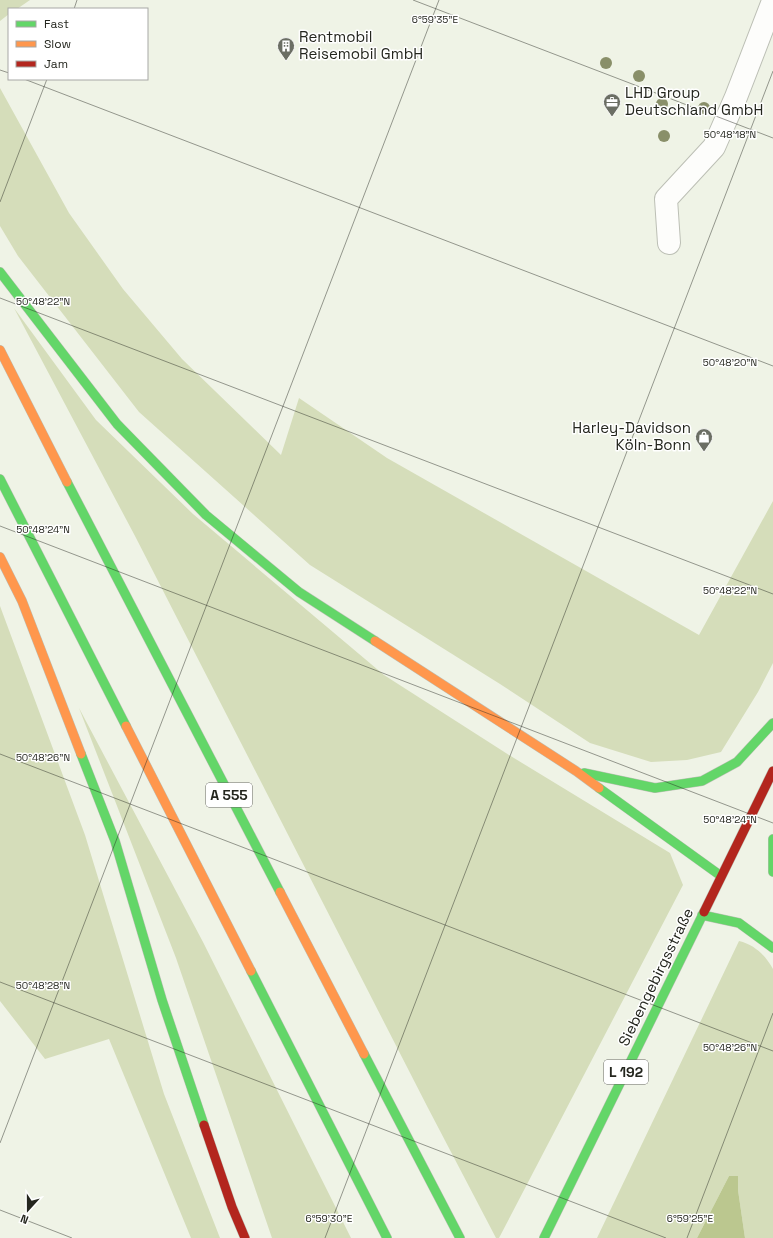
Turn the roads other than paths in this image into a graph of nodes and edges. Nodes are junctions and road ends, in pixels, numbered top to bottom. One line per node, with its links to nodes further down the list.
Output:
1 (773, 2): 2 (street)
2 (670, 243)
3 (0, 272): 9 (main road)
4 (0, 350): 17 (main road, A 555)
5 (0, 479): 16 (main road)
6 (0, 557): 15 (main road)
7 (773, 723): 9 (main road)
8 (773, 771): 12 (main road, Siebengebirgsstraße / L 192)
9 (576, 772): 12 (main road)
10 (773, 839): 11 (main road)
11 (773, 872)
12 (721, 876): 13 (main road, Siebengebirgsstraße / L 192)
13 (702, 915): 14 (main road); 18 (main road, Siebengebirgsstraße / L 192)
14 (773, 948)
15 (245, 1238)
16 (387, 1238)
17 (460, 1238)
18 (544, 1238)

